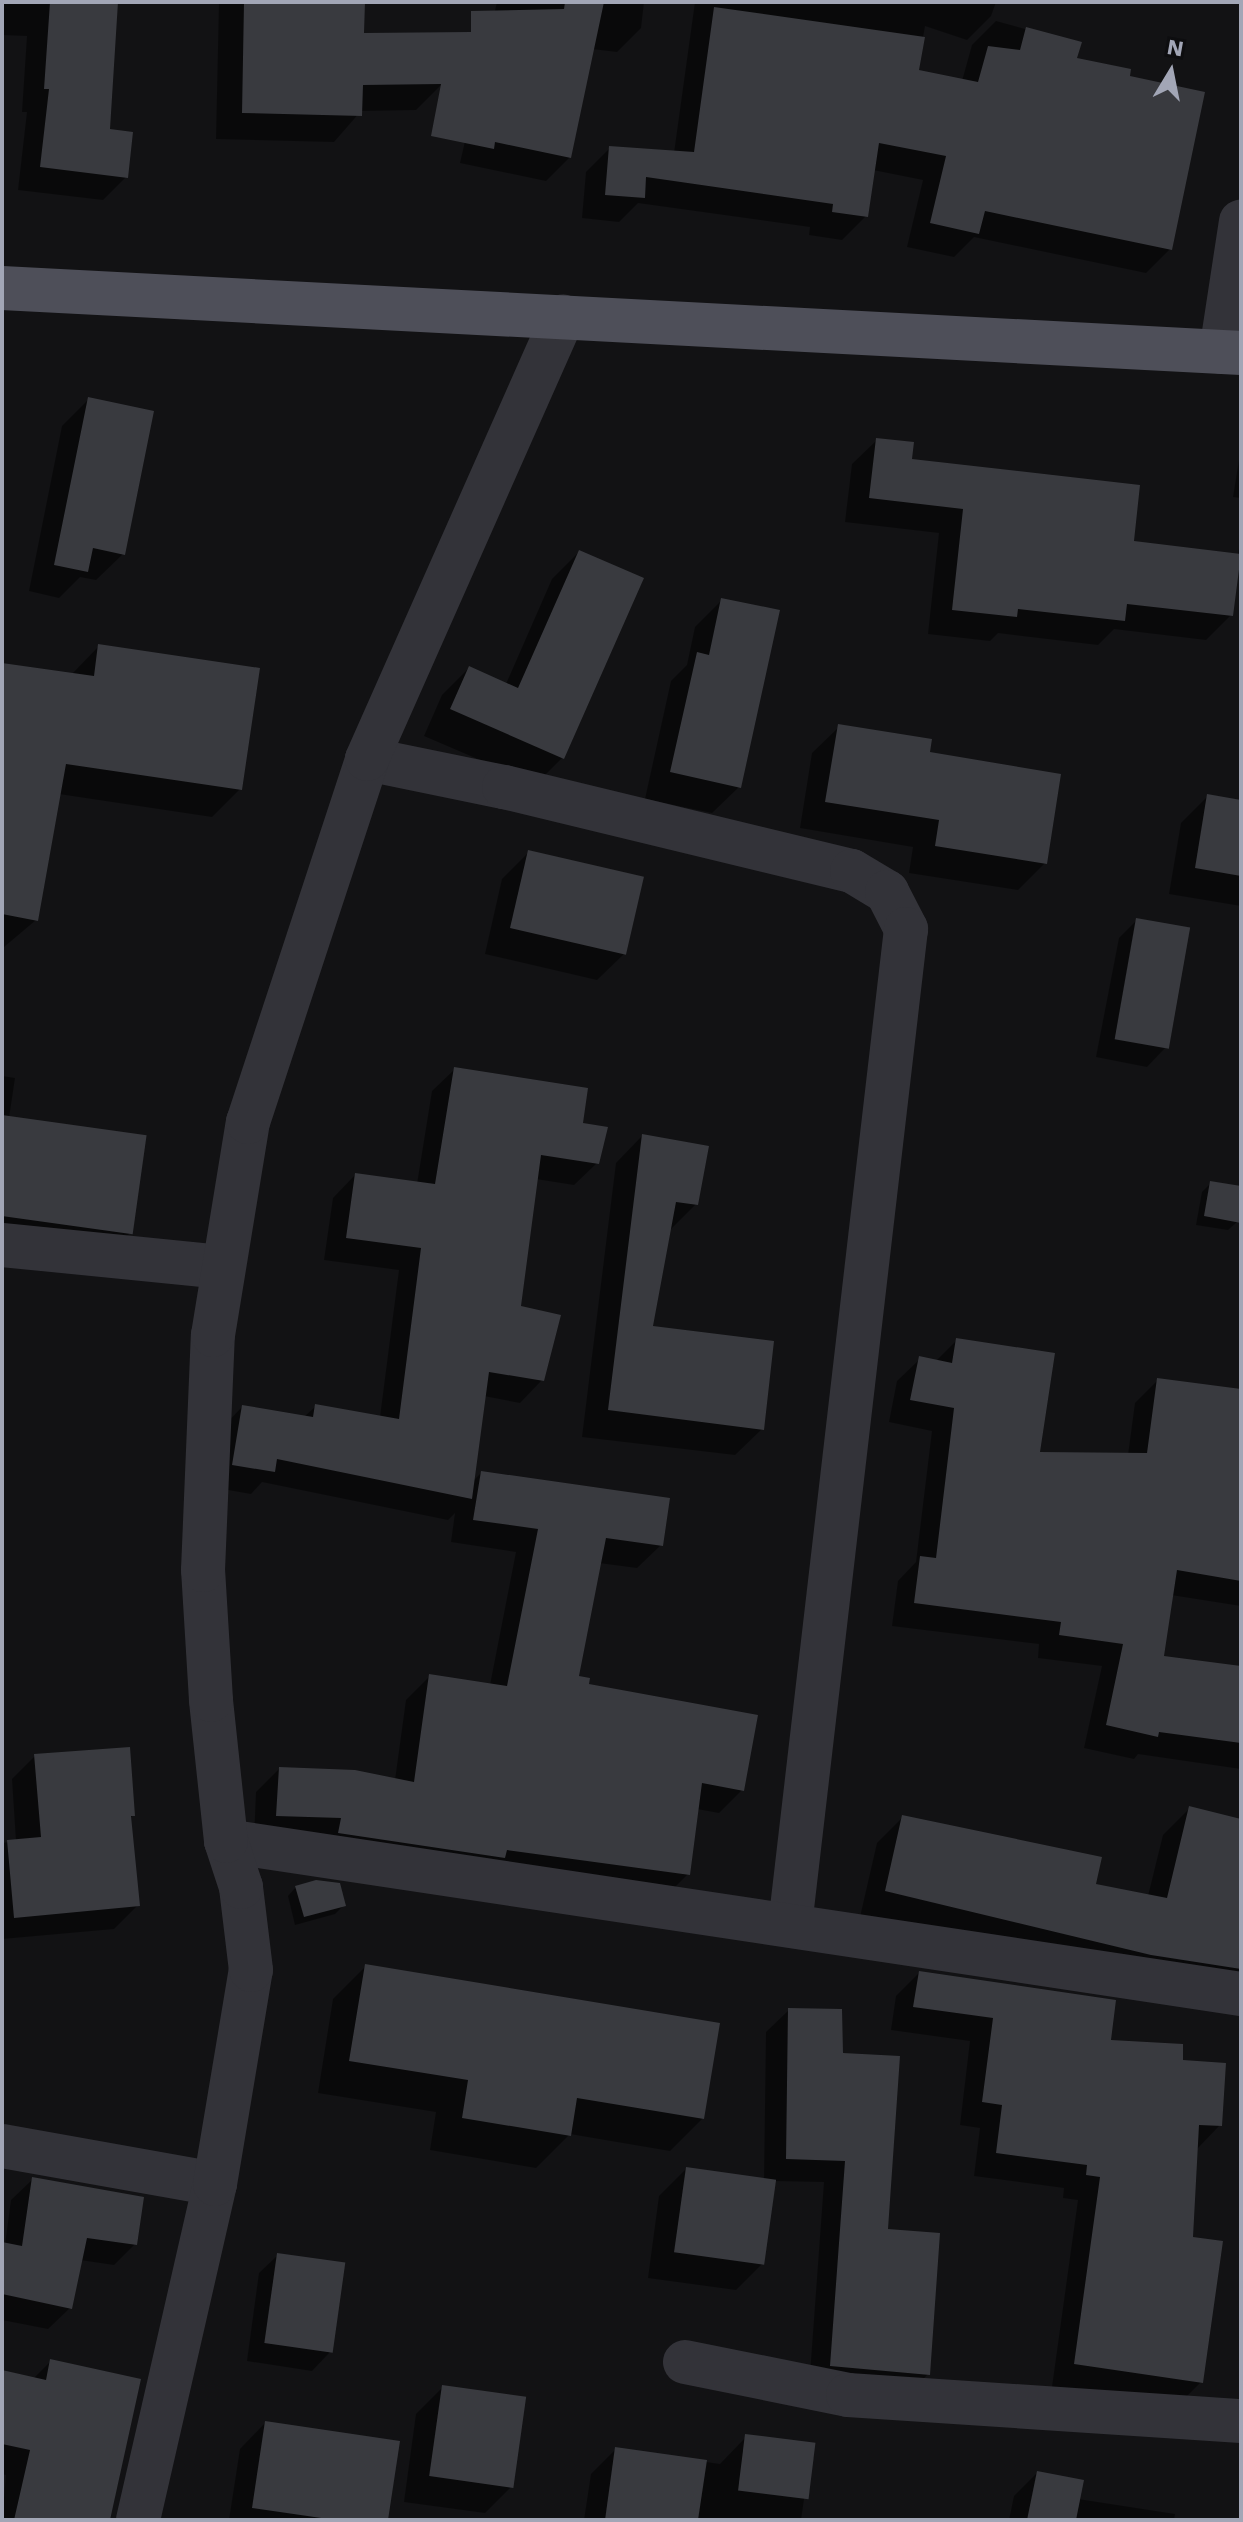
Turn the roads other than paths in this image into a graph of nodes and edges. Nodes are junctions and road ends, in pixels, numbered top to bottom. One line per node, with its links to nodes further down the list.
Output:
1 (1241, 222): 4 (street)
2 (2, 288): 3 (main road)
3 (563, 317): 4 (main road); 5 (street)
4 (1231, 353)
5 (367, 759): 7 (street); 9 (street)
6 (2, 1245): 7 (street)
7 (221, 1267): 8 (street)
8 (226, 1841): 9 (street); 12 (street)
9 (790, 1925): 10 (street)
10 (1241, 1994)
11 (2, 2146): 12 (street)
12 (215, 2184): 15 (street)
13 (685, 2362): 14 (street)
14 (1241, 2421)
15 (138, 2520)

